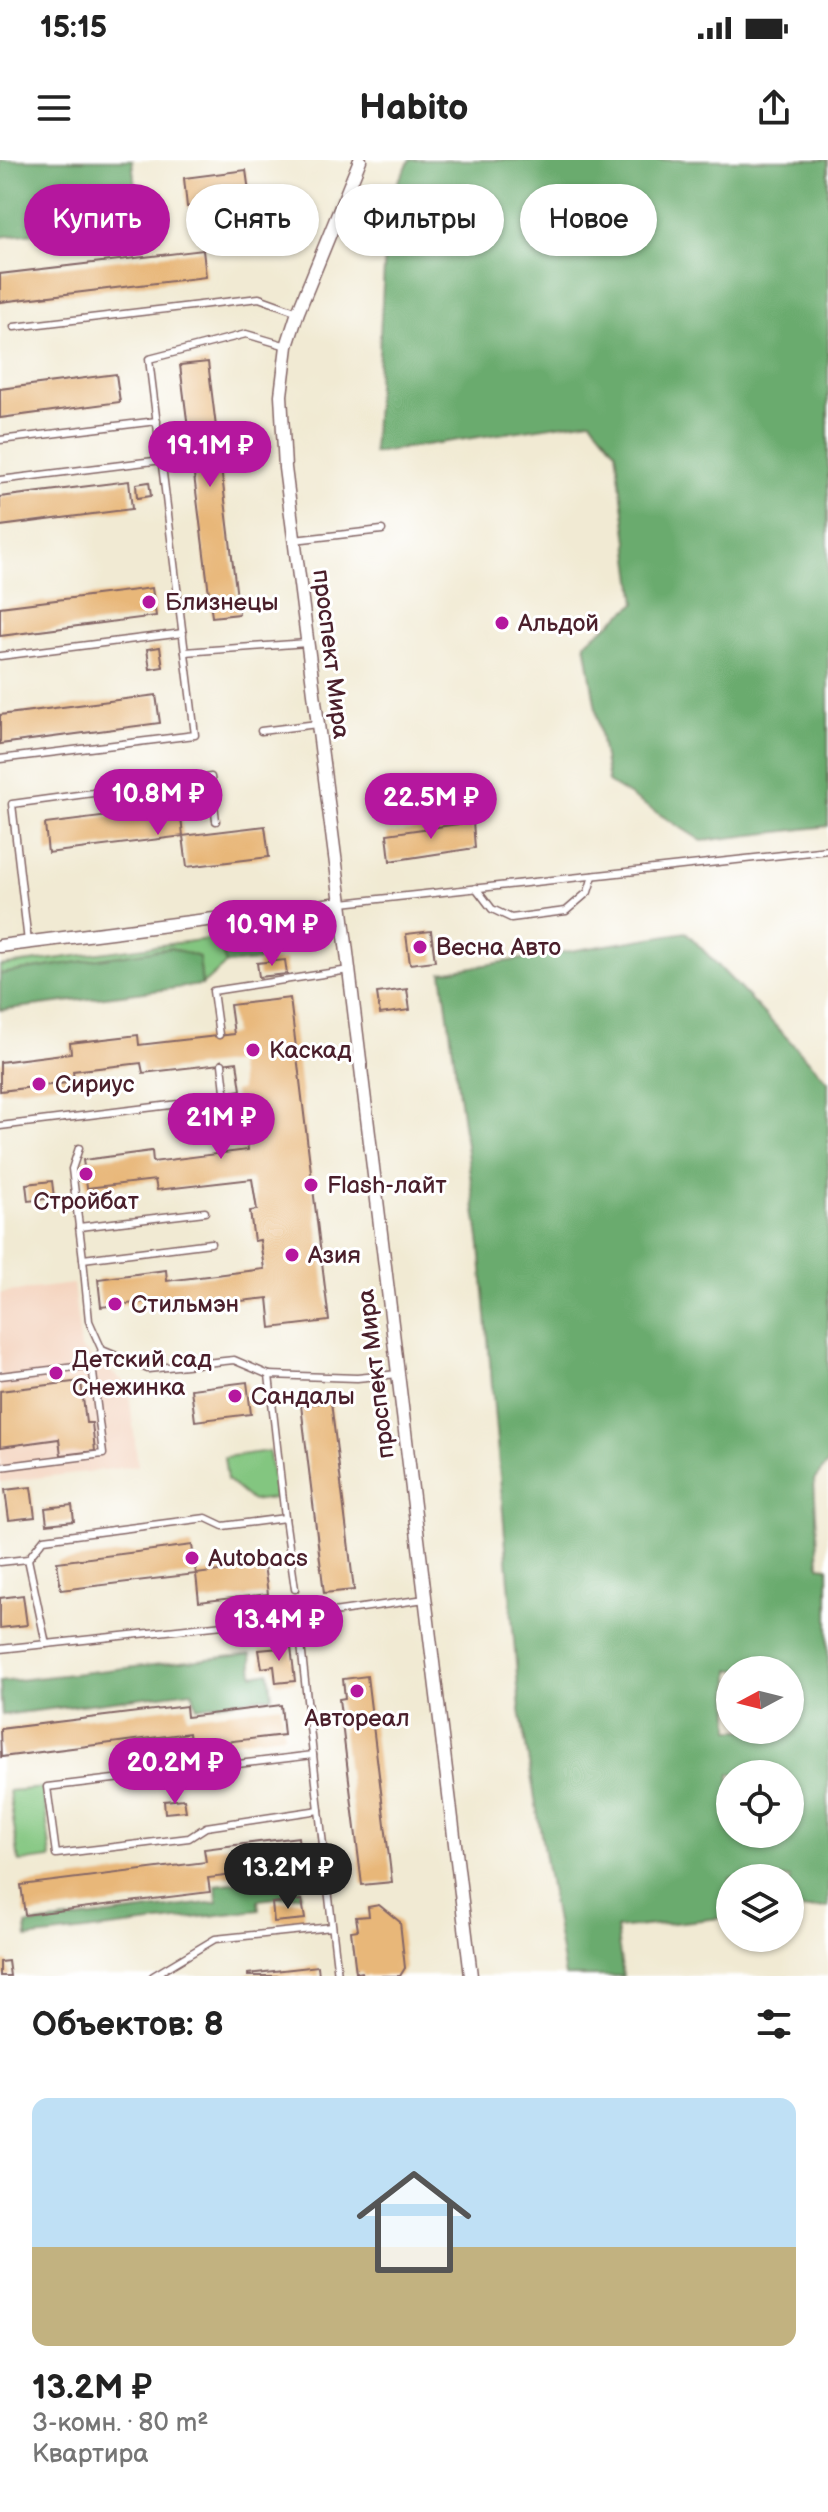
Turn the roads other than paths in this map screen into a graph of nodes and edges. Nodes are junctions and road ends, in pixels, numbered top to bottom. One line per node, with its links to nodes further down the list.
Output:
1 (360, 160): 2 (street, проспект Мира)
2 (298, 312): 3 (lane); 4 (street, проспект Мира)
3 (14, 327)
4 (287, 346): 5 (lane); 10 (street, проспект Мира)
5 (157, 421): 6 (lane); 7 (lane)
6 (0, 440)
7 (162, 460): 8 (lane); 11 (lane)
8 (0, 480)
9 (382, 530): 10 (lane)
10 (294, 540): 12 (street, проспект Мира)
11 (183, 633): 13 (lane); 14 (lane)
12 (307, 643): 13 (lane); 15 (street, проспект Мира)
13 (185, 652): 17 (lane)
14 (0, 656)
15 (318, 724): 16 (lane); 22 (street, проспект Мира)
16 (261, 731)
17 (0, 759)
18 (216, 821): 23 (lane)
19 (828, 850): 20 (lane)
20 (593, 876): 21 (lane); 21 (lane)
21 (476, 888): 22 (lane)
22 (341, 903): 23 (street); 25 (street, проспект Мира)
23 (28, 942): 24 (street)
24 (0, 946)
25 (349, 970): 26 (lane); 38 (street, проспект Мира)
26 (219, 1035)
27 (222, 1064): 29 (lane)
28 (187, 1103): 30 (lane)
29 (228, 1118)
30 (0, 1126)
31 (79, 1148): 33 (lane)
32 (205, 1212): 33 (lane)
33 (79, 1227): 35 (lane)
34 (211, 1243): 35 (lane)
35 (83, 1259): 36 (lane)
36 (102, 1350): 37 (lane); 39 (lane)
37 (92, 1365): 40 (lane); 41 (lane)
38 (398, 1374): 39 (lane); 46 (street, проспект Мира)
39 (269, 1375): 42 (lane)
40 (0, 1376)
41 (0, 1467)
42 (285, 1518): 43 (lane); 45 (lane)
43 (28, 1559): 44 (lane); 48 (lane)
44 (0, 1562)
45 (295, 1589)
46 (425, 1599): 47 (lane); 55 (street, проспект Мира)
47 (298, 1617): 48 (lane); 50 (lane)
48 (46, 1644): 49 (lane)
49 (0, 1649)
50 (313, 1755): 51 (lane); 51 (lane)
51 (319, 1810): 52 (lane)
52 (332, 1927): 53 (lane); 54 (lane)
53 (153, 1976)
54 (338, 1976)
55 (471, 1976)

